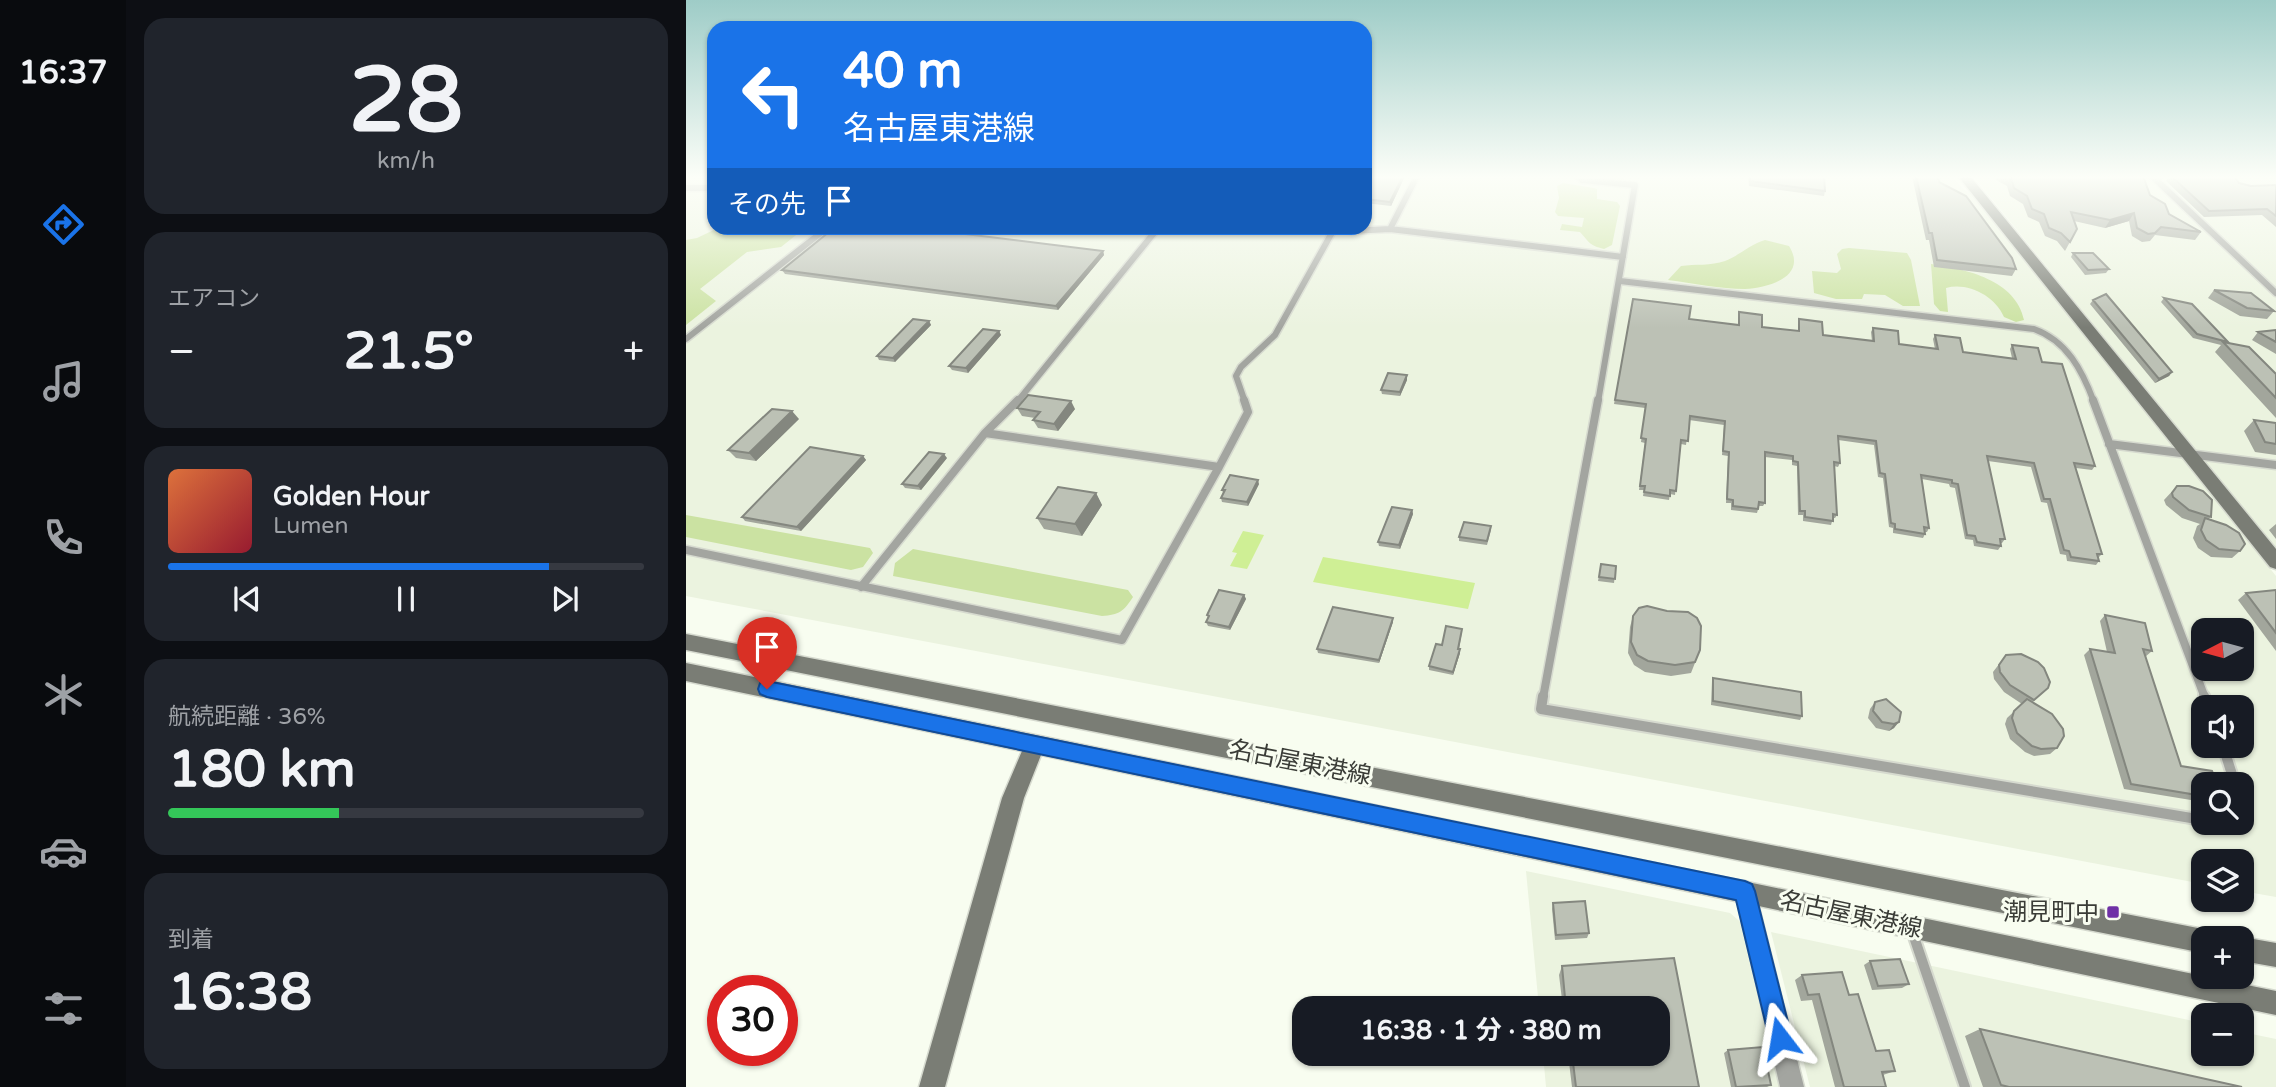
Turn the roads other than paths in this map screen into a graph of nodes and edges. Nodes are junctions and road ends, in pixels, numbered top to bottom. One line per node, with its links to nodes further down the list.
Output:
1 (1628, 227): 9 (lane)
2 (2005, 227): 15 (main road)
3 (2206, 227): 11 (lane)
4 (1390, 229): 5 (lane); 9 (lane)
5 (1372, 230)
6 (818, 235): 12 (lane)
7 (1152, 235): 13 (lane)
8 (1331, 235): 17 (lane)
9 (1623, 257): 10 (lane)
10 (1620, 281): 14 (lane); 25 (lane)
11 (2276, 293)
12 (686, 339)
13 (985, 433): 17 (lane); 20 (lane)
14 (2109, 444): 15 (lane); 23 (lane)
15 (2190, 454): 16 (lane); 19 (main road)
16 (2276, 465)
17 (1219, 467): 20 (lane)
18 (686, 550): 20 (lane)
19 (2276, 562)
20 (860, 587)
21 (686, 642): 28 (main road, 名古屋東港線)
22 (686, 672): 24 (main road, 名古屋東港線)
23 (2203, 695)
24 (1035, 744): 26 (main road, 名古屋東港線); 32 (main road)
25 (2191, 818)
26 (1745, 891): 27 (main road, 名古屋東港線); 33 (street)
27 (1911, 928): 31 (main road, 名古屋東港線); 34 (lane)
28 (2191, 939)
29 (2254, 951): 30 (main road)
30 (2276, 955)
31 (2276, 1003)
32 (932, 1087)
33 (1792, 1087)
34 (1965, 1087)

